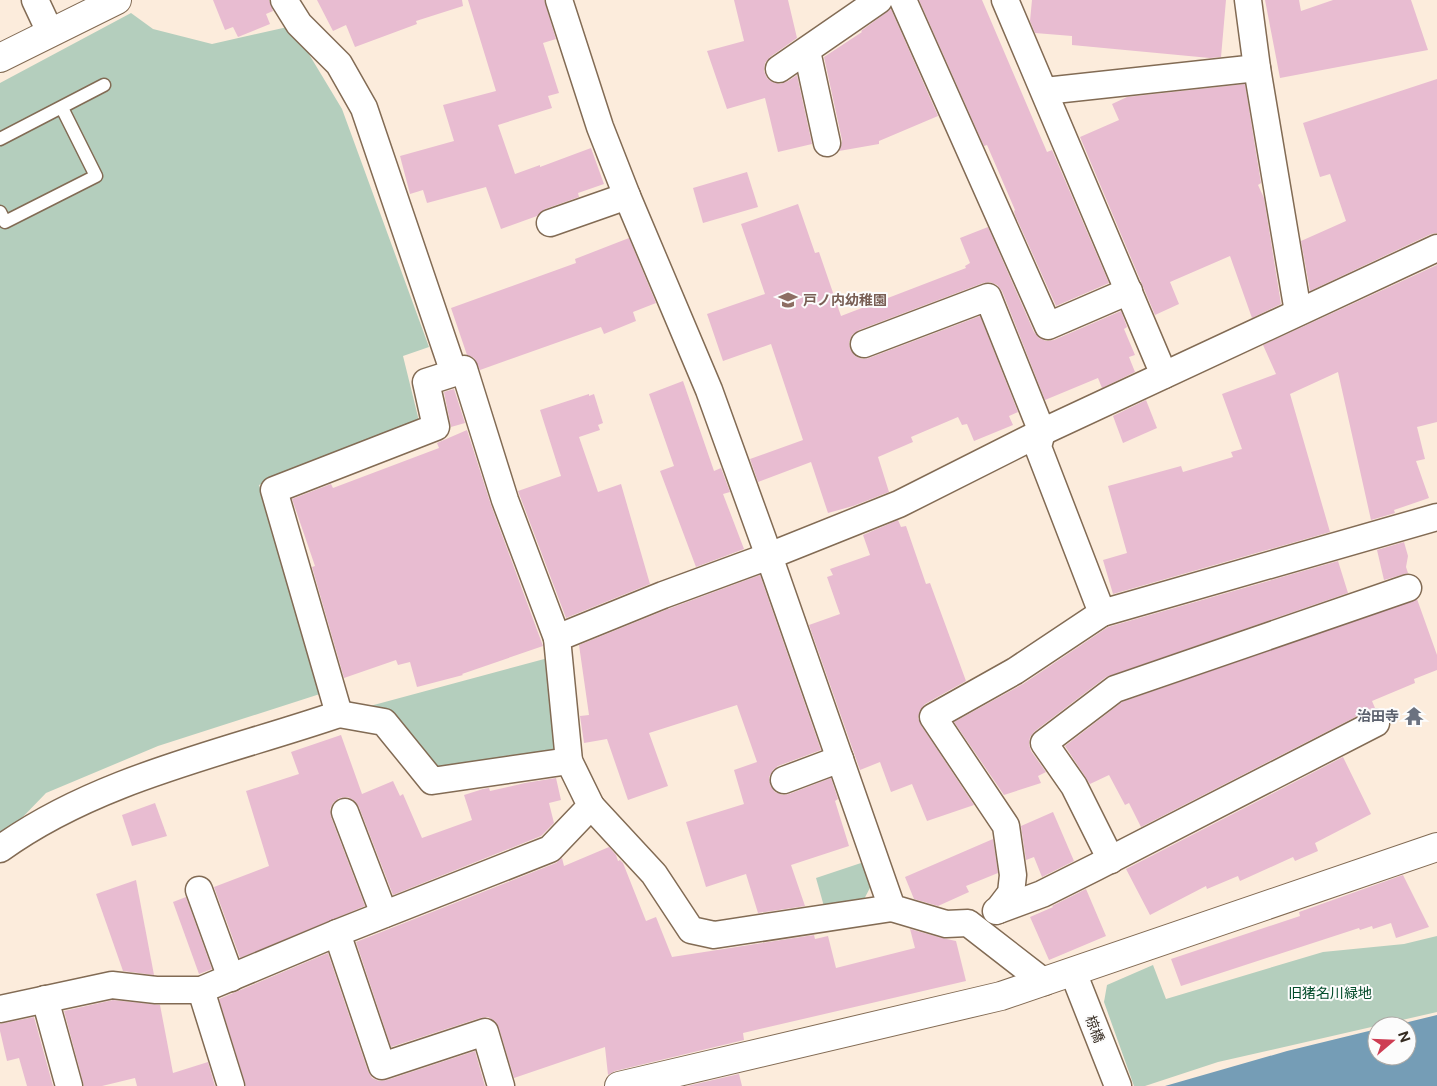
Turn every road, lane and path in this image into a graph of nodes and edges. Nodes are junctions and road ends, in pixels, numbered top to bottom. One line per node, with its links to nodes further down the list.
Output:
1 (35, 0): 9 (street)
2 (117, 0): 9 (street)
3 (284, 0): 26 (street)
4 (559, 0): 19 (street)
5 (879, 0): 10 (street)
6 (903, 0): 23 (street)
7 (1005, 0): 15 (street)
8 (1248, 0): 12 (street)
9 (50, 32): 11 (street)
10 (808, 51): 13 (street); 18 (street)
11 (0, 58)
12 (1257, 68): 15 (street); 24 (street)
13 (780, 69)
14 (104, 85): 16 (lane)
15 (1044, 91): 23 (street)
16 (62, 108): 17 (lane); 20 (lane)
17 (0, 140)
18 (827, 143)
19 (627, 196): 21 (street); 30 (street)
20 (0, 212)
21 (550, 223)
22 (1437, 248): 24 (street)
23 (1129, 291): 27 (street)
24 (1298, 312): 27 (street)
25 (864, 344): 28 (street)
26 (454, 373): 33 (street); 34 (street)
27 (1164, 375): 28 (street)
28 (1042, 432): 30 (street); 32 (street)
29 (1437, 517): 32 (street)
30 (769, 556): 33 (street); 36 (street)
31 (1408, 588): 43 (street)
32 (1102, 613): 46 (street)
33 (556, 638): 37 (street)
34 (339, 714): 37 (street); 42 (street)
35 (1376, 723): 43 (street)
36 (840, 759): 38 (street); 45 (street)
37 (569, 761): 39 (street)
38 (784, 780)
39 (591, 806): 45 (street); 47 (street)
40 (345, 812): 47 (street)
41 (1437, 848): 50 (street)
42 (0, 849)
43 (1111, 860): 46 (street)
44 (199, 890): 51 (street)
45 (892, 908): 48 (street)
46 (998, 910): 48 (street)
47 (384, 914): 49 (street)
48 (968, 923): 52 (street)
49 (337, 933): 51 (street); 56 (street)
50 (1073, 972): 52 (street); 61 (street, 椋橋)
51 (230, 978): 53 (street)
52 (1044, 982): 60 (street)
53 (201, 990): 54 (street); 58 (street)
54 (45, 999): 55 (street); 57 (street)
55 (0, 1009)
56 (385, 1076): 59 (street)
57 (69, 1086)
58 (231, 1086)
59 (501, 1086)
60 (619, 1086)
61 (1118, 1086)

